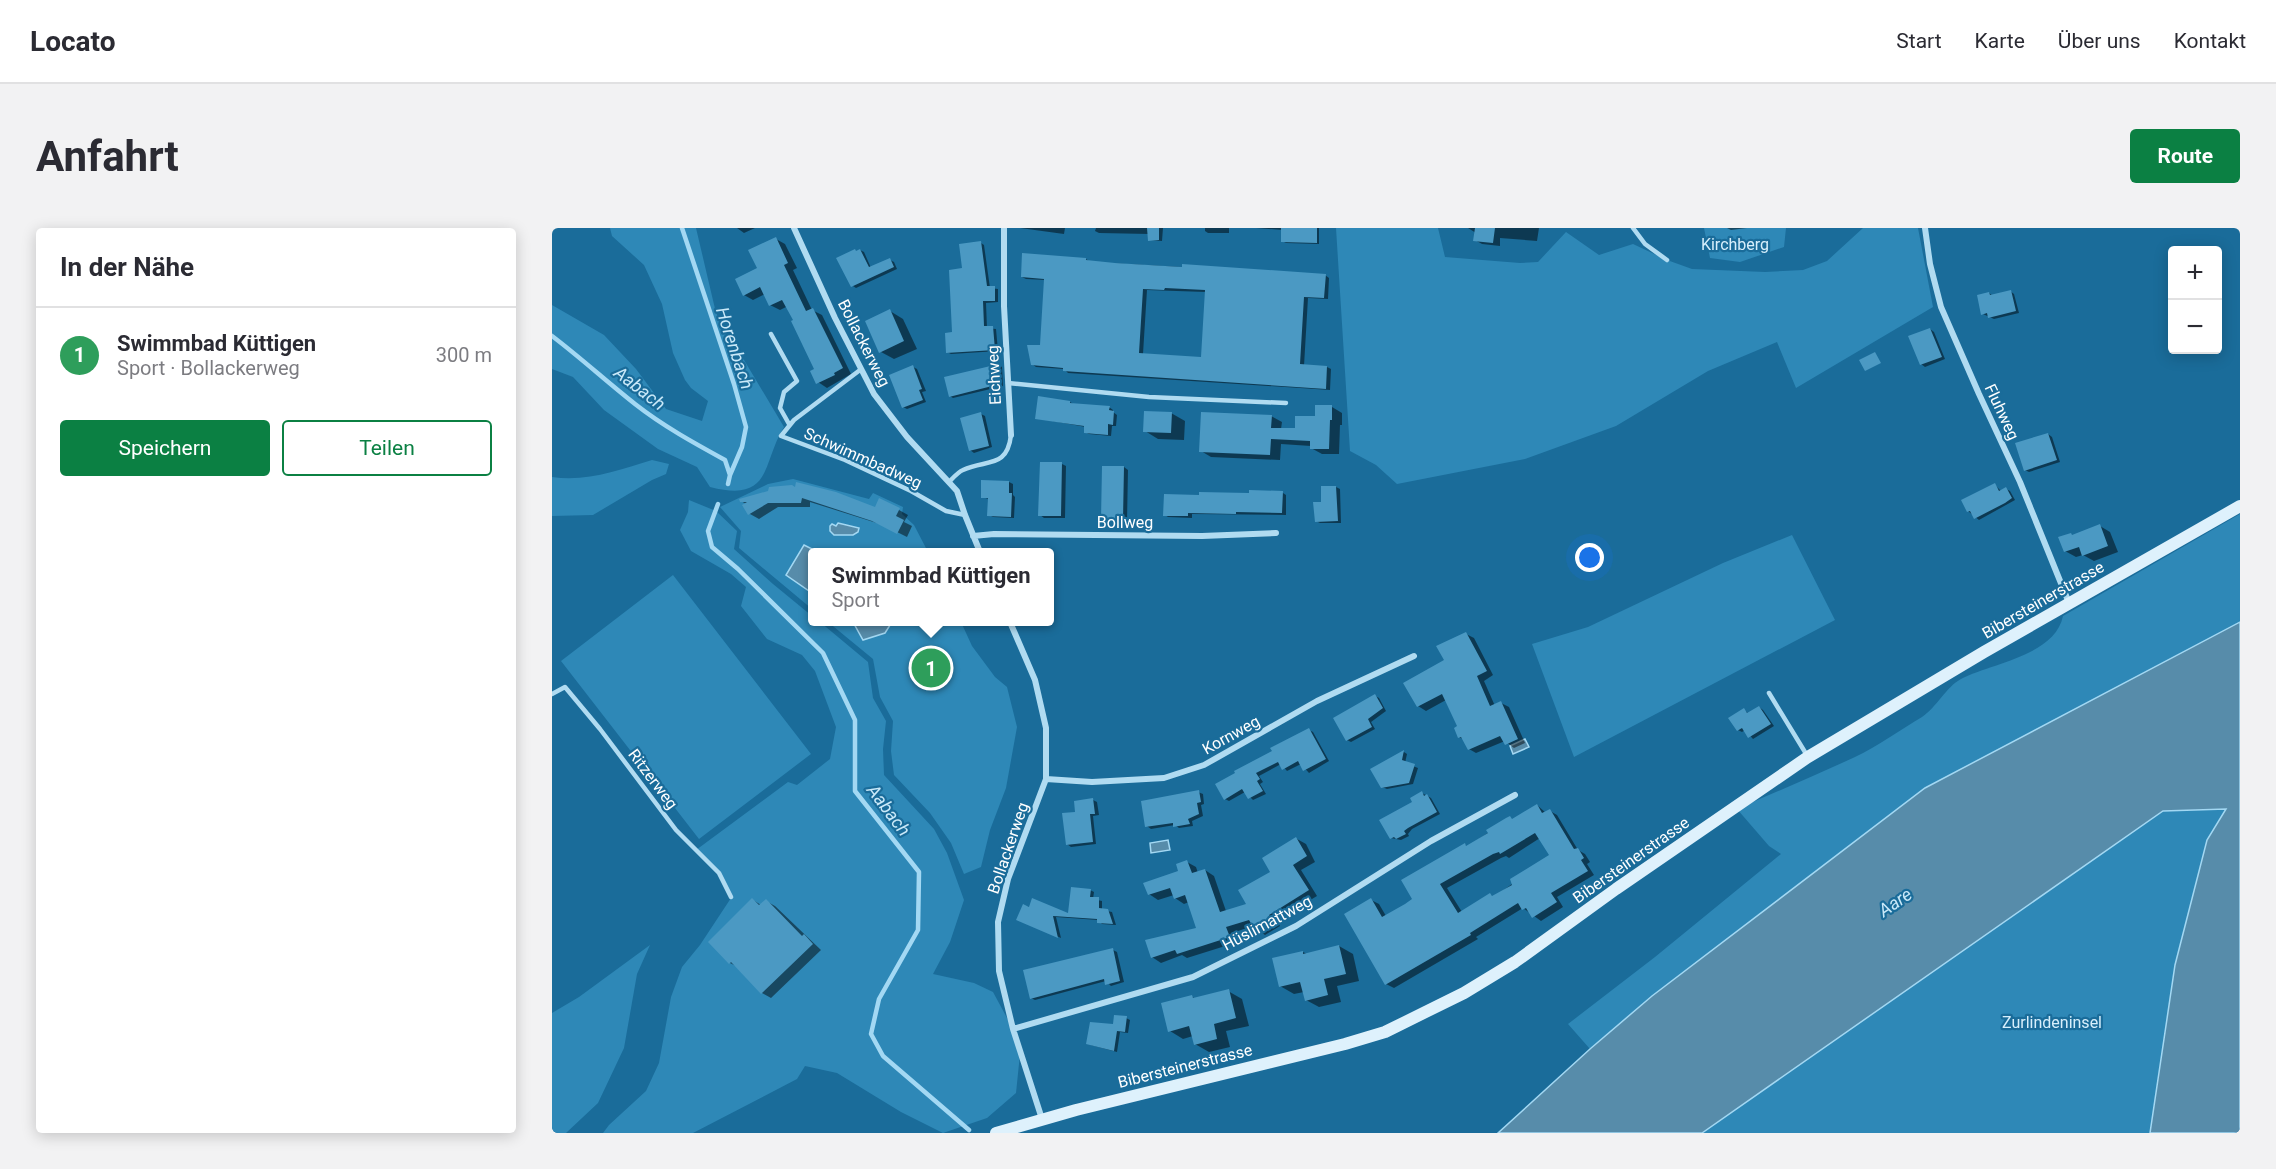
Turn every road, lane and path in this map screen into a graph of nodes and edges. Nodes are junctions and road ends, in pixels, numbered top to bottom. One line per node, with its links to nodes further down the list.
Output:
1 (794, 228): 7 (street, Bollackerweg)
2 (1004, 228): 8 (street, Eichweg)
3 (1633, 228): 5 (lane)
4 (1925, 228): 18 (street, Fluhweg)
5 (1666, 260)
6 (771, 334): 10 (lane)
7 (860, 370): 10 (lane, Schwimmbadweg); 12 (street, Bollackerweg)
8 (1008, 383): 9 (lane); 11 (street, Eichweg)
9 (1286, 403)
10 (789, 424): 14 (lane, Schwimmbadweg)
11 (1011, 435): 12 (lane, Eichweg)
12 (949, 482): 14 (street, Bollackerweg)
13 (2240, 506): 18 (main road, Bibersteinerstrasse)
14 (965, 515): 16 (street, Bollackerweg)
15 (1276, 533): 16 (street, Bollweg)
16 (974, 536): 17 (street, Bollackerweg)
17 (978, 548)
18 (2069, 604): 23 (main road, Bibersteinerstrasse)
19 (1012, 626): 24 (street, Bollackerweg)
20 (1414, 656): 24 (street, Kornweg)
21 (1769, 693): 23 (lane)
22 (552, 694): 26 (lane, Ritzerweg)
23 (1808, 757): 28 (main road, Bibersteinerstrasse)
24 (1046, 779): 27 (street, Bollackerweg)
25 (1515, 795): 27 (street, Hüslimattweg)
26 (731, 897)
27 (1013, 1029): 28 (street, Bollackerweg)
28 (1042, 1119): 29 (main road, Bibersteinerstrasse)
29 (996, 1133)

